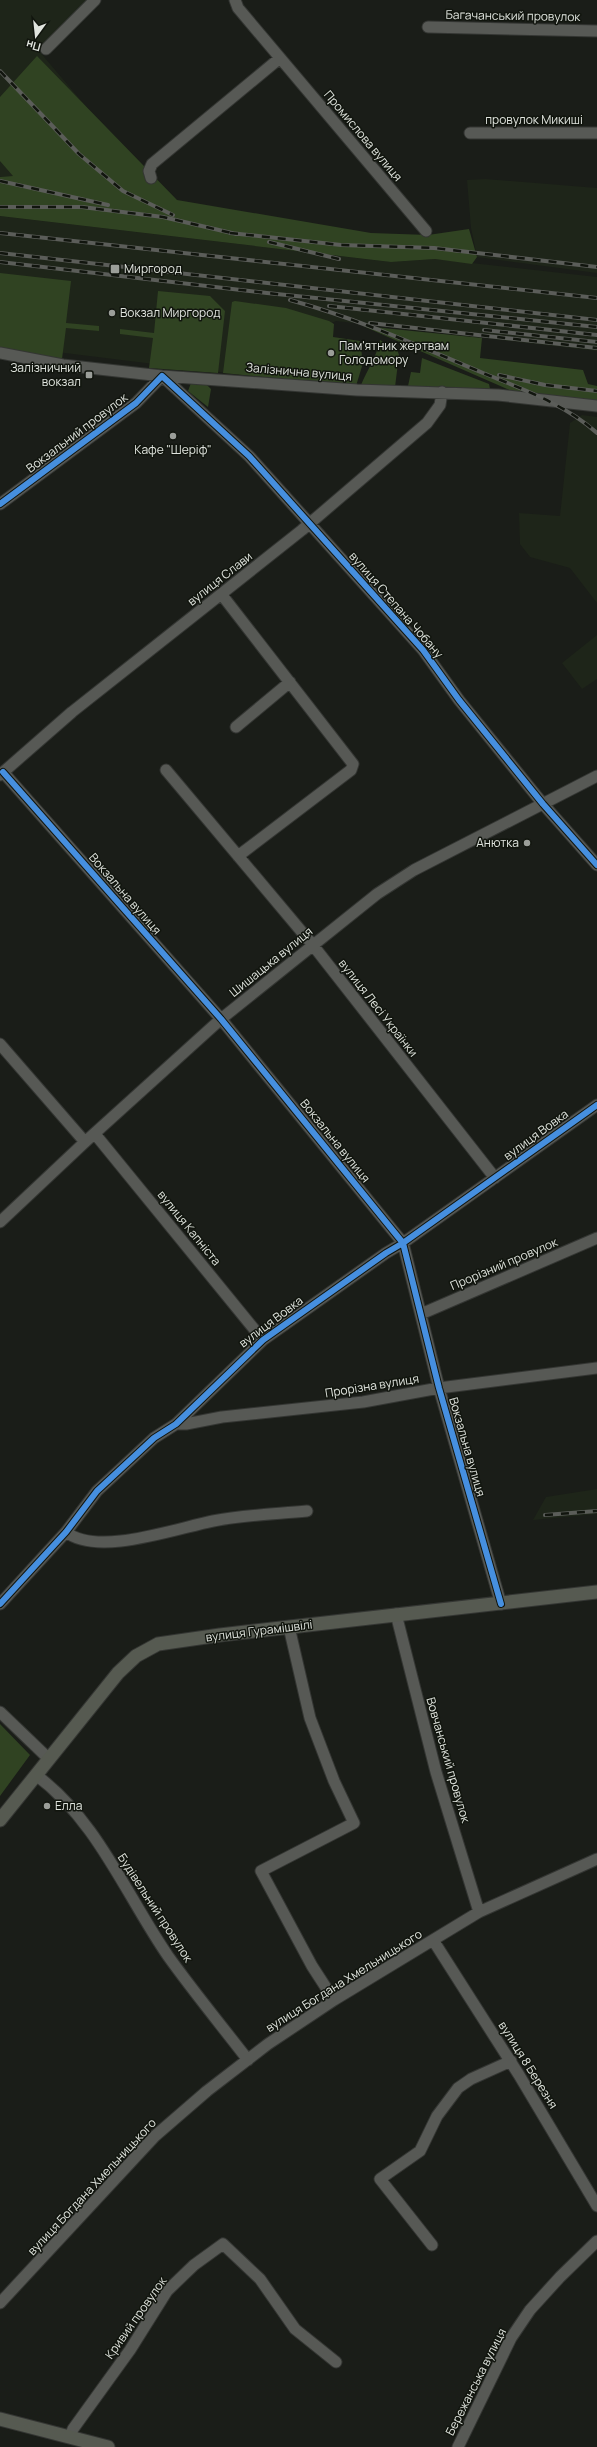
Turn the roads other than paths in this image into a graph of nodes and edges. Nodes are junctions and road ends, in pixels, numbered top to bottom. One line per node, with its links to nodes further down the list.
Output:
1 (95, 0): 5 (street)
2 (235, 0): 6 (street, Промислова вулиця)
3 (428, 27): 4 (street, Багачанський провулок)
4 (597, 30)
5 (46, 49)
6 (280, 58): 9 (street); 10 (street, Промислова вулиця)
7 (470, 133): 8 (street, провулок Микиші)
8 (597, 133)
9 (151, 178)
10 (426, 231)
11 (0, 353): 12 (street, Залізнична вулиця)
12 (162, 376): 13 (street, Залізнична вулиця); 15 (street, Вокзальний провулок); 16 (street, вулиця Степана Чобану)
13 (442, 392): 14 (street, Залізнична вулиця); 16 (street, вулиця Слави)
14 (597, 406)
15 (0, 504)
16 (310, 524): 17 (street, вулиця Слави); 23 (street, вулиця Степана Чобану)
17 (222, 595): 18 (street); 21 (street, вулиця Слави)
18 (290, 682): 19 (street); 24 (street)
19 (236, 727)
20 (166, 770): 24 (street, вулиця Лесі Українки)
21 (2, 774): 27 (street, Вокзальна вулиця)
22 (597, 776): 23 (street, Шишацька вулиця)
23 (543, 804): 25 (street, вулиця Степана Чобану); 26 (street, Шишацька вулиця)
24 (238, 856): 26 (street, вулиця Лесі Українки)
25 (597, 865)
26 (312, 944): 27 (street, Шишацька вулиця); 32 (street, вулиця Лесі Українки)
27 (221, 1020): 30 (street, Шишацька вулиця); 35 (street, Вокзальна вулиця)
28 (0, 1044): 31 (street)
29 (597, 1105): 32 (street, вулиця Вовка)
30 (95, 1134): 31 (street, Шишацька вулиця); 37 (street, вулиця Капніста)
31 (84, 1142): 33 (street, Шишацька вулиця)
32 (496, 1178): 35 (street, вулиця Вовка)
33 (0, 1222)
34 (597, 1238): 36 (street, Прорізний провулок)
35 (404, 1243): 36 (street, Вокзальна вулиця); 37 (street, вулиця Вовка)
36 (421, 1314): 39 (street, Вокзальна вулиця)
37 (263, 1340): 40 (street, вулиця Вовка)
38 (597, 1368): 39 (street, Прорізна вулиця)
39 (439, 1388): 40 (street, Прорізна вулиця); 45 (street, Вокзальна вулиця)
40 (176, 1424): 42 (street, вулиця Вовка)
41 (307, 1511): 42 (street)
42 (66, 1532): 44 (street, вулиця Вовка)
43 (597, 1592): 45 (main road, вулиця Гурамішвілі)
44 (0, 1604)
45 (501, 1604): 46 (main road, вулиця Гурамішвілі)
46 (396, 1614): 47 (main road, вулиця Гурамішвілі); 53 (street, Вовчанський провулок)
47 (289, 1627): 49 (main road, вулиця Гурамішвілі); 55 (street)
48 (0, 1712): 49 (street)
49 (49, 1759): 50 (main road, вулиця Гурамішвілі)
50 (36, 1775): 51 (main road, вулиця Гурамішвілі); 56 (street, Будівельний провулок)
51 (0, 1820)
52 (597, 1859): 53 (street, вулиця Богдана Хмельницького)
53 (479, 1912): 54 (street, вулиця Богдана Хмельницького)
54 (433, 1940): 55 (street, вулиця Богдана Хмельницького); 57 (street, вулиця 8 Березня)
55 (334, 2000): 56 (street, вулиця Богдана Хмельницького)
56 (248, 2060): 61 (street, вулиця Богдана Хмельницького)
57 (511, 2061): 58 (street, вулиця 8 Березня); 60 (street)
58 (597, 2206)
59 (597, 2241): 66 (street, Бережанська вулиця)
60 (432, 2245)
61 (0, 2303)
62 (336, 2362): 64 (street, Кривий провулок)
63 (0, 2419): 64 (main road)
64 (70, 2437): 65 (main road)
65 (108, 2447)
66 (458, 2447)

